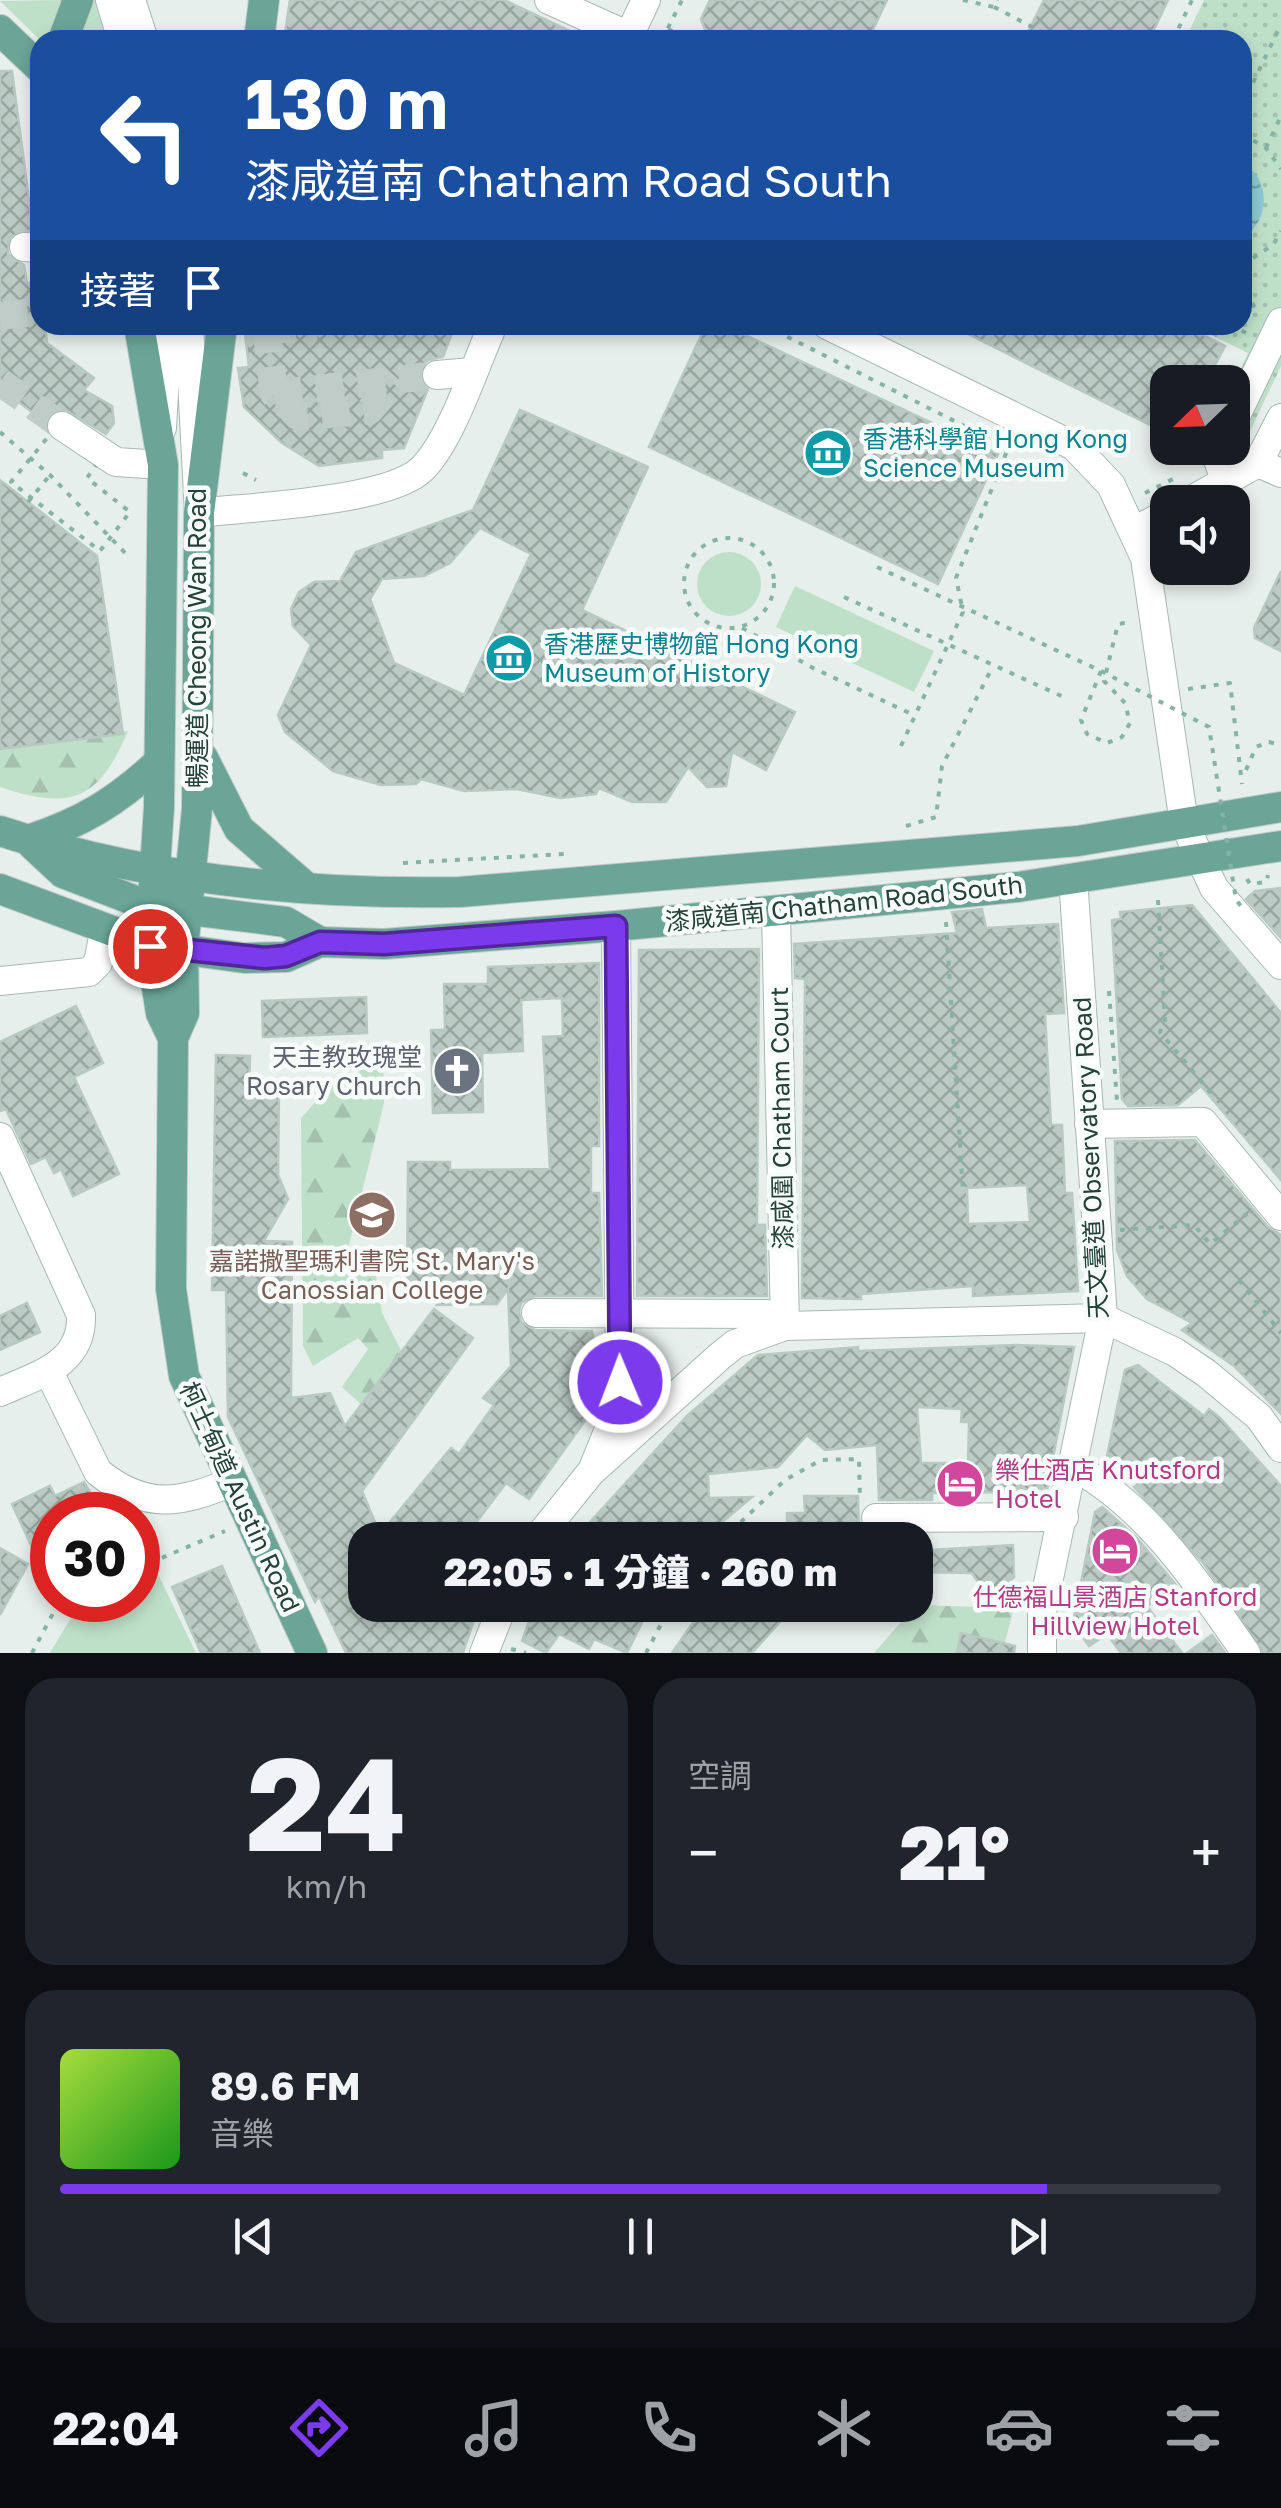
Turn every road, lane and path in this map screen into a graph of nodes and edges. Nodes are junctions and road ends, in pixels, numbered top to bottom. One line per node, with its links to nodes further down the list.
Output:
1 (78, 0): 15 (main road)
2 (110, 0): 16 (street)
3 (131, 0): 17 (street)
4 (264, 0): 18 (main road)
5 (550, 0): 19 (street)
6 (646, 0): 20 (street)
7 (682, 0): 13 (path)
8 (963, 0): 11 (path)
9 (998, 0): 11 (path)
10 (1192, 0): 22 (path)
11 (994, 7): 21 (path)
12 (1281, 24): 24 (path)
13 (668, 29)
14 (0, 30): 23 (main road)
15 (66, 30)
16 (119, 30)
17 (141, 30)
18 (260, 30)
19 (612, 30)
20 (632, 30)
21 (1038, 30)
22 (1178, 30)
23 (30, 58)
24 (1252, 85)
25 (1281, 116): 27 (path)
26 (1252, 140): 27 (path)
27 (1266, 148): 28 (path)
28 (1281, 169)
29 (1281, 231): 30 (path)
30 (1252, 258)
31 (1281, 322): 42 (street)
32 (141, 335): 48 (main road)
33 (170, 335): 39 (street, 暢運道 Cheong Wan Road)
34 (187, 335): 39 (street, 暢運道 Cheong Wan Road)
35 (221, 335): 58 (main road)
36 (489, 335): 40 (street)
37 (784, 335): 47 (path)
38 (867, 335): 44 (street)
39 (179, 371): 48 (street, 暢運道 Cheong Wan Road); 58 (street, 暢運道 Cheong Wan Road)
40 (472, 372): 41 (street); 58 (street)
41 (437, 375)
42 (1250, 387)
43 (1281, 418): 51 (street)
44 (1020, 421): 47 (path); 60 (street)
45 (62, 426): 48 (street)
46 (0, 432): 49 (path)
47 (1008, 448): 67 (path)
48 (162, 452): 76 (main road, 暢運道 Cheong Wan Road)
49 (32, 457): 53 (path); 57 (path); 61 (path)
50 (1220, 465): 55 (street)
51 (1274, 468): 55 (street)
52 (242, 473): 54 (path)
53 (50, 475): 57 (path); 61 (path)
54 (272, 482)
55 (1226, 482): 56 (street)
56 (1220, 485)
57 (30, 500): 61 (path)
58 (199, 514): 75 (main road, 暢運道 Cheong Wan Road)
59 (1150, 523): 60 (street)
60 (1134, 531): 65 (street)
61 (111, 536): 62 (path)
62 (129, 558)
63 (877, 567): 69 (path, bridge)
64 (844, 597): 67 (path)
65 (1154, 617): 69 (path); 81 (street)
66 (741, 627): 66 (path); 72 (path)
67 (948, 645): 68 (path); 72 (path)
68 (994, 666): 71 (path); 80 (path)
69 (1101, 671): 94 (path, bridge)
70 (1185, 690): 78 (path)
71 (1068, 699)
72 (916, 716): 74 (path)
73 (1281, 744): 77 (path)
74 (901, 746)
75 (200, 749): 86 (main road, 暢運道 Cheong Wan Road); 91 (main road)
76 (156, 764): 82 (main road); 85 (main road, 暢運道 Cheong Wan Road)
77 (1246, 770)
78 (1243, 794)
79 (1281, 807): 81 (main road, 漆咸道南 Chatham Road South)
80 (936, 817)
81 (1184, 823): 84 (street); 91 (main road, 漆咸道南 Chatham Road South)
82 (14, 835): 85 (main road, 漆咸道南 Chatham Road South); 93 (main road)
83 (1281, 846): 84 (main road, 漆咸道南 Chatham Road South)
84 (1197, 859): 87 (main road, 漆咸道南 Chatham Road South); 102 (street)
85 (155, 870): 86 (main road, 漆咸道南 Chatham Road South); 93 (main road, 暢運道 Cheong Wan Road); 98 (main road)
86 (193, 877): 91 (main road, 漆咸道南 Chatham Road South); 98 (main road, 暢運道 Cheong Wan Road)
87 (1073, 878): 95 (main road, 漆咸道南 Chatham Road South); 108 (street, 天文臺道 Observatory Road)
88 (1264, 882): 89 (path)
89 (1253, 884)
90 (0, 889): 99 (main road, 漆咸道南 Chatham Road South)
91 (308, 889)
92 (1158, 900): 106 (path)
93 (150, 904): 98 (main road); 101 (main road, 暢運道 Cheong Wan Road)
94 (1241, 906)
95 (776, 911): 97 (main road, 漆咸道南 Chatham Road South); 118 (street, 漆咸圍 Chatham Court)
96 (946, 920): 110 (path)
97 (616, 926): 100 (main road, 漆咸道南 Chatham Road South); 116 (street)
98 (187, 928): 100 (main road); 100 (main road, 漆咸道南 Chatham Road South); 101 (main road, 漆咸道南 Chatham Road South); 105 (main road, 柯士甸道 Austin Road)
99 (104, 932): 101 (main road, 漆咸道南 Chatham Road South); 103 (street)
100 (320, 942)
101 (150, 946): 105 (main road, 柯士甸道 Austin Road)
102 (1281, 965)
103 (0, 981)
104 (1108, 985): 107 (path)
105 (173, 1038): 128 (main road, 柯士甸道 Austin Road)
106 (1216, 1108)
107 (1127, 1112)
108 (1089, 1124): 111 (street); 117 (street, 天文臺道 Observatory Road)
109 (0, 1136): 121 (street)
110 (963, 1192)
111 (1270, 1210): 112 (path)
112 (1114, 1230)
113 (1239, 1280): 119 (path)
114 (536, 1313): 116 (street)
115 (679, 1315): 116 (street); 118 (street); 120 (street)
116 (619, 1316): 122 (street)
117 (1103, 1318): 118 (street); 125 (street); 126 (street, 天文臺道 Observatory Road)
118 (785, 1326): 120 (street)
119 (1281, 1333)
120 (706, 1369): 124 (street)
121 (50, 1372): 123 (street); 128 (street)
122 (620, 1382): 124 (street); 127 (street)
123 (0, 1392)
124 (672, 1402): 127 (street)
125 (1281, 1448)
126 (1076, 1467): 130 (street, 天文臺道 Observatory Road); 144 (street)
127 (590, 1472): 131 (street)
128 (232, 1482): 140 (main road, 柯士甸道 Austin Road)
129 (870, 1514): 130 (street); 132 (path)
130 (1064, 1517): 143 (street, 天文臺道 Observatory Road)
131 (550, 1522)
132 (741, 1522)
133 (225, 1531): 134 (path)
134 (160, 1559)
135 (48, 1622): 139 (path)
136 (500, 1622): 138 (street)
137 (662, 1622): 142 (path)
138 (495, 1650): 141 (path)
139 (32, 1653)
140 (312, 1653)
141 (526, 1653)
142 (646, 1653)
143 (1042, 1653)
144 (1246, 1653)

